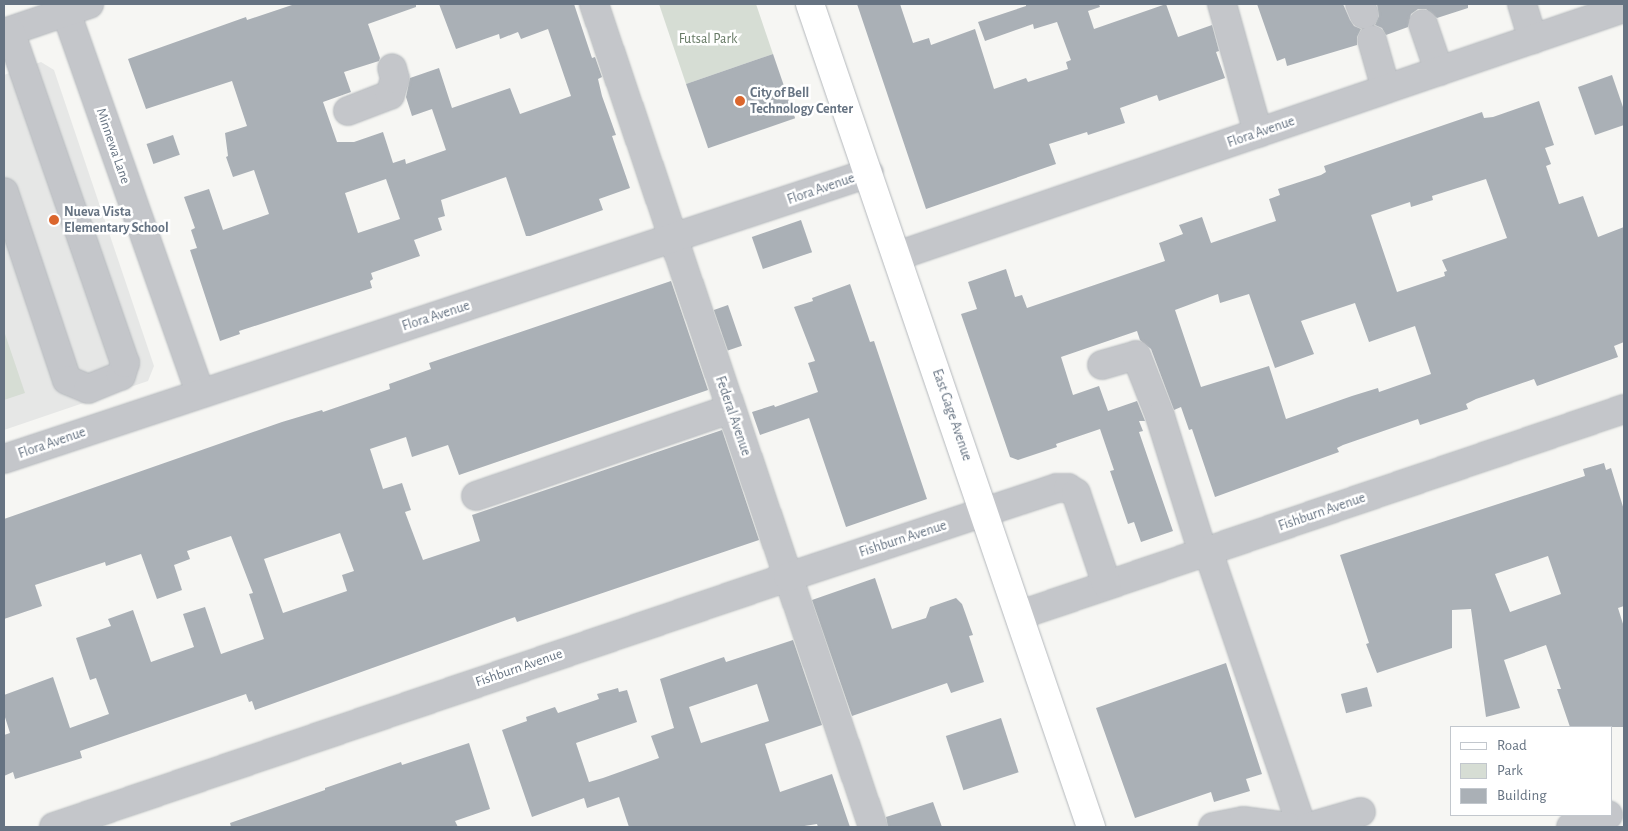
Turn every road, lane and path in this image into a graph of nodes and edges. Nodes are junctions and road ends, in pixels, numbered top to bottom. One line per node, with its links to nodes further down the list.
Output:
1 (594, 4): 18 (street, Federal Avenue)
2 (810, 4): 16 (main road, East Gage Avenue)
3 (1222, 4): 15 (street)
4 (1522, 4): 9 (street)
5 (77, 8): 8 (street); 22 (street, Minnewa Lane)
6 (1618, 8): 9 (street, Flora Avenue)
7 (1421, 16): 12 (street)
8 (7, 32): 21 (street)
9 (1533, 39): 12 (street, Flora Avenue)
10 (1372, 40): 13 (street)
11 (392, 68): 14 (street)
12 (1438, 71): 13 (street, Flora Avenue)
13 (1386, 89): 15 (street, Flora Avenue)
14 (348, 111)
15 (1258, 133): 19 (street, Flora Avenue)
16 (869, 173): 18 (street, Flora Avenue); 19 (main road, East Gage Avenue)
17 (4, 192): 21 (street)
18 (672, 239): 22 (street, Flora Avenue); 23 (street, Federal Avenue)
19 (897, 256): 28 (main road, East Gage Avenue)
20 (1102, 365): 29 (street)
21 (88, 389): 25 (street)
22 (200, 393): 25 (street, Flora Avenue)
23 (730, 409): 27 (street); 30 (street, Federal Avenue)
24 (1624, 409): 29 (street, Fishburn Avenue)
25 (99, 427): 26 (street, Flora Avenue)
26 (4, 459)
27 (476, 496)
28 (985, 512): 30 (street, Fishburn Avenue); 31 (street, Fishburn Avenue); 32 (main road, East Gage Avenue)
29 (1206, 552): 31 (street, Fishburn Avenue); 40 (street)
30 (788, 577): 35 (street, Fishburn Avenue); 36 (street, Federal Avenue)
31 (1107, 586): 32 (street, Fishburn Avenue)
32 (1020, 615): 37 (main road, East Gage Avenue)
33 (1361, 812): 41 (street)
34 (1605, 816): 42 (street)
35 (54, 827)
36 (873, 827)
37 (1091, 827)
38 (1213, 827): 39 (street)
39 (1289, 827)
40 (1302, 827)
41 (1309, 827)
42 (1571, 827)

